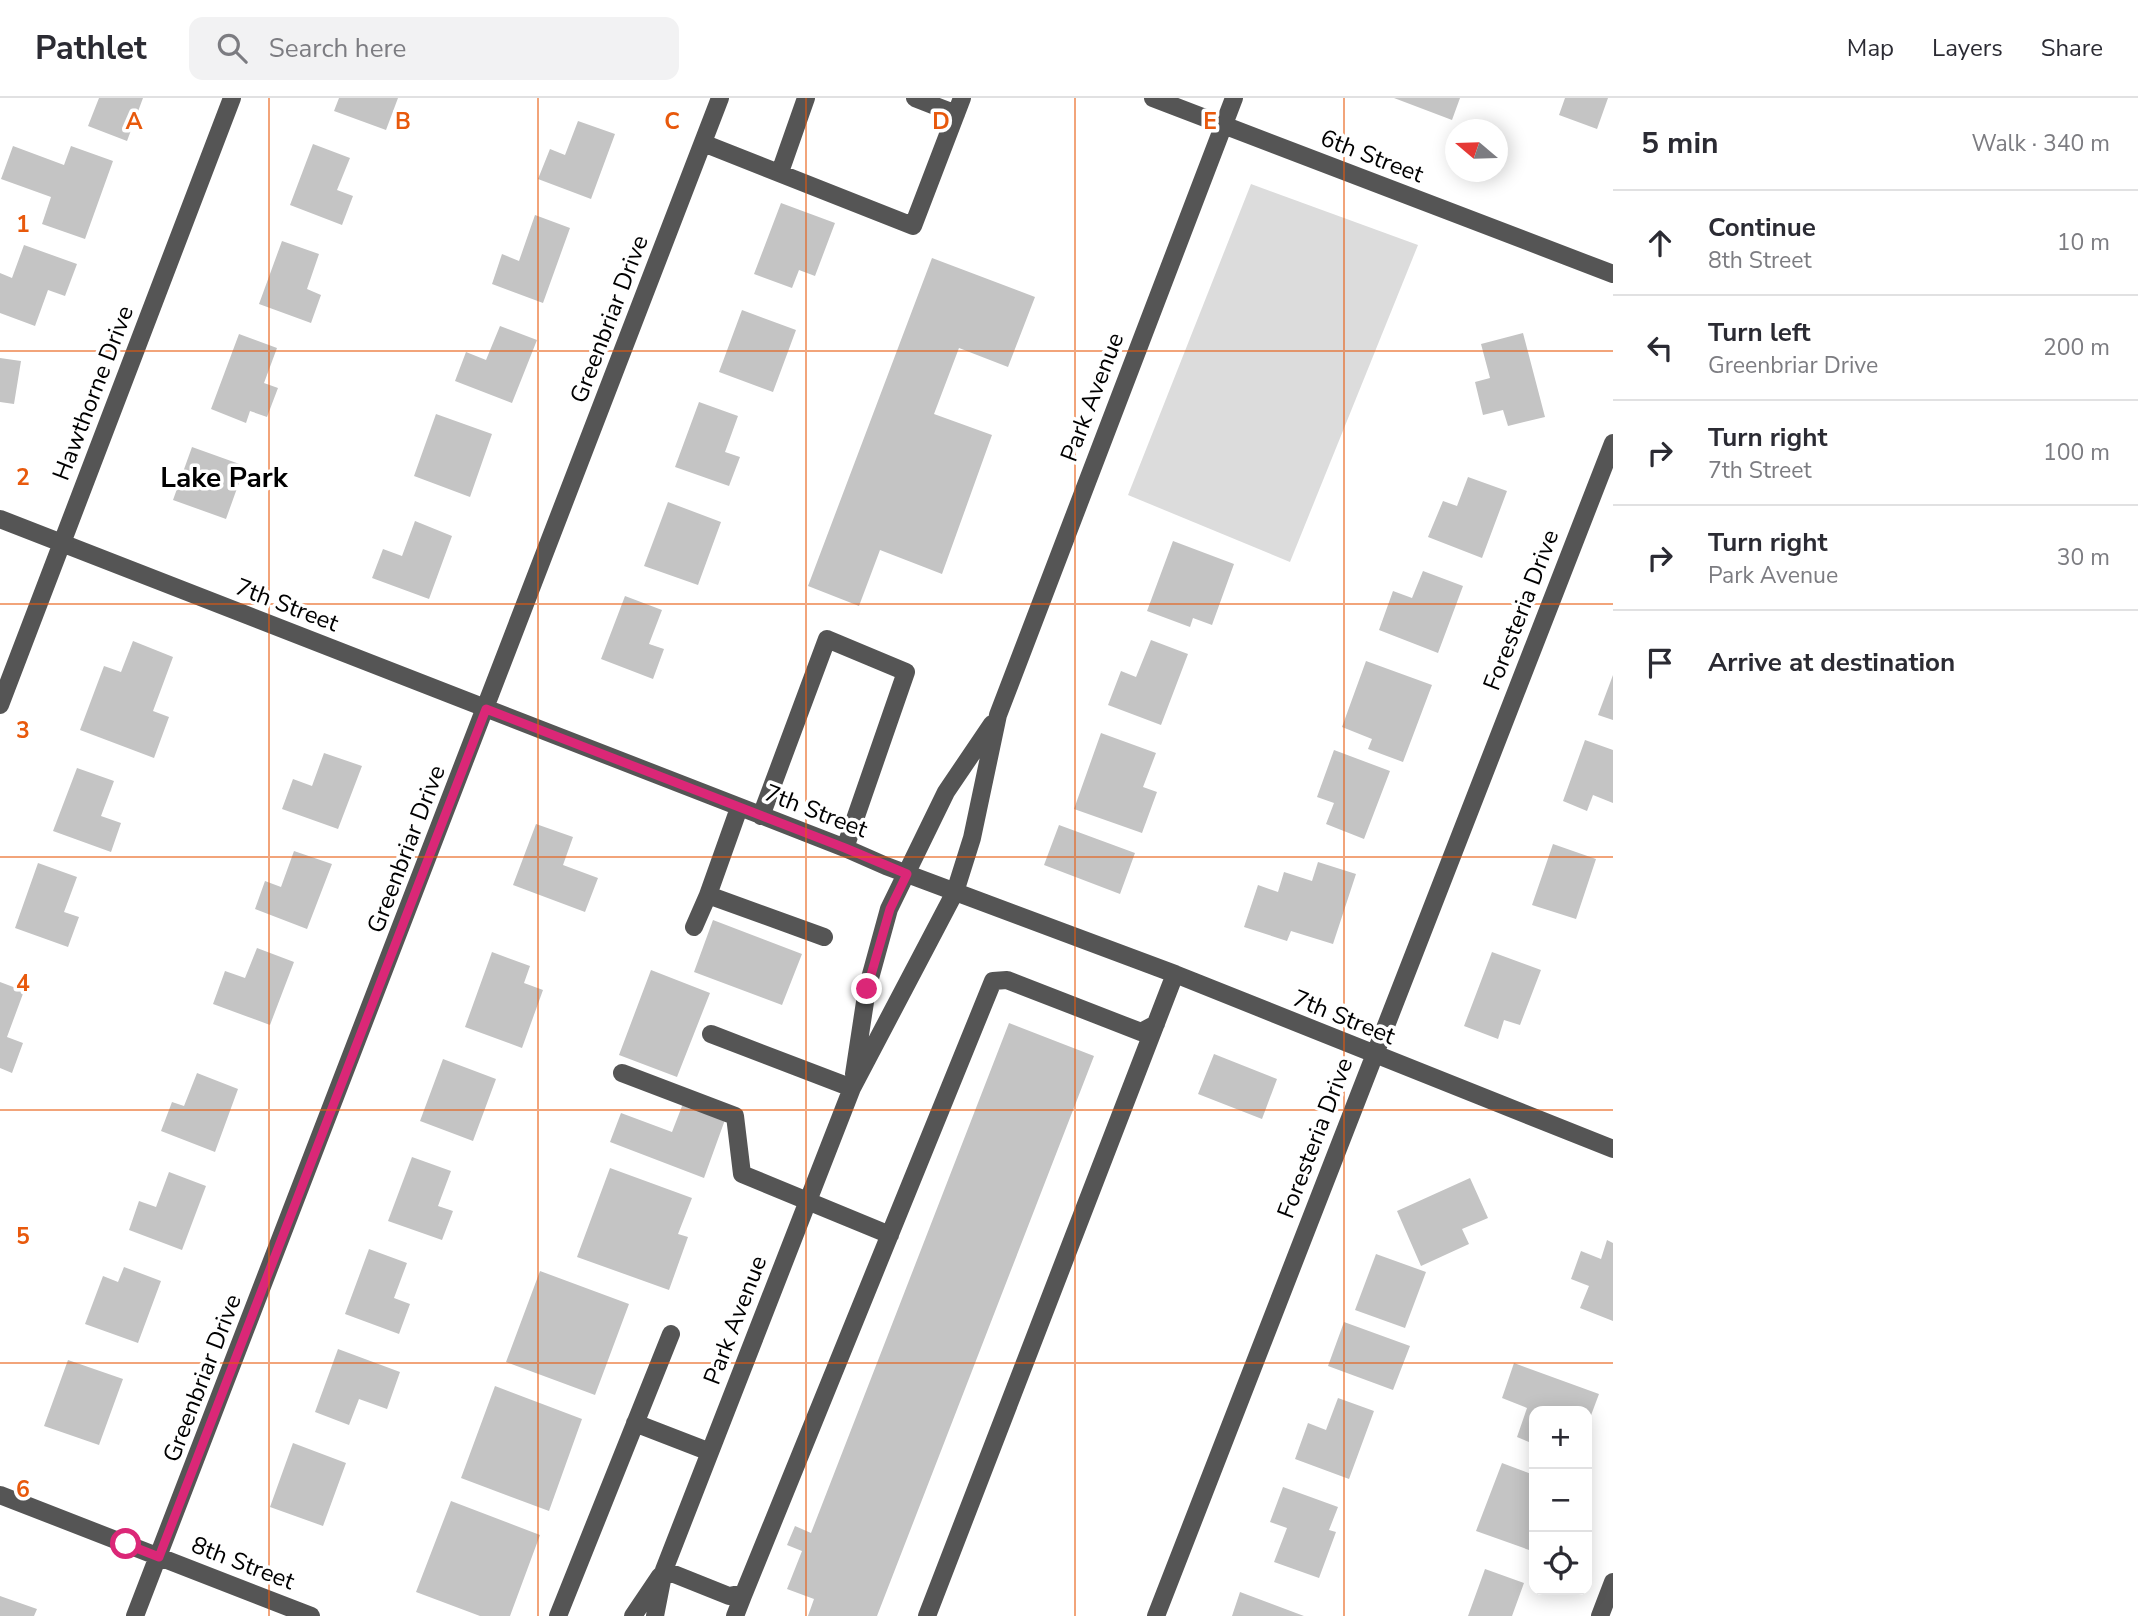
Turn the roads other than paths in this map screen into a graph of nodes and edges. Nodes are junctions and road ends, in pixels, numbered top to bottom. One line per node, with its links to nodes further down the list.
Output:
1 (232, 98): 14 (street, Hawthorne Drive)
2 (720, 98): 9 (street, Greenbriar Drive)
3 (806, 98): 10 (street)
4 (915, 98): 7 (street)
5 (1153, 98): 8 (street, 6th Street)
6 (1234, 98): 8 (street, Park Avenue)
7 (959, 106): 10 (street)
8 (1224, 125): 11 (street, 6th Street); 17 (street, Park Avenue)
9 (703, 143): 10 (street); 16 (street, Greenbriar Drive)
10 (780, 172)
11 (1613, 274)
12 (1613, 443): 29 (street, Foresteria Drive)
13 (0, 519): 14 (street, 7th Street)
14 (63, 544): 15 (street, Hawthorne Drive); 16 (street, 7th Street)
15 (0, 705)
16 (486, 709): 18 (street, 7th Street); 39 (street, Greenbriar Drive)
17 (998, 715): 21 (street, Park Avenue); 22 (street, Park Avenue)
18 (739, 808): 19 (street, 7th Street); 23 (street)
19 (761, 816): 20 (street, 7th Street); 20 (street)
20 (845, 848): 21 (street, 7th Street)
21 (907, 874): 22 (street, 7th Street); 31 (street, Park Avenue)
22 (956, 892): 26 (street, 7th Street); 31 (street, Park Avenue)
23 (708, 895): 24 (street); 25 (street)
24 (694, 927)
25 (824, 937)
26 (1175, 974): 27 (street); 29 (street, 7th Street)
27 (1156, 1024): 34 (street); 49 (street)
28 (711, 1034): 31 (street)
29 (1373, 1055): 32 (street, 7th Street); 50 (street, Foresteria Drive)
30 (622, 1073): 33 (street)
31 (852, 1088): 33 (street, Park Avenue)
32 (1613, 1149)
33 (808, 1201): 34 (street); 37 (street, Park Avenue)
34 (890, 1235): 42 (street)
35 (671, 1334): 36 (street)
36 (635, 1423): 37 (street); 45 (street)
37 (710, 1452): 40 (street, Park Avenue)
38 (0, 1495): 39 (street, 8th Street)
39 (159, 1557): 43 (street, Greenbriar Drive); 44 (street, 8th Street)
40 (664, 1570): 42 (street); 46 (street, Park Avenue); 47 (street, Park Avenue)
41 (1613, 1582): 51 (street)
42 (744, 1593): 48 (street)
43 (135, 1616)
44 (311, 1616)
45 (558, 1616)
46 (633, 1616)
47 (655, 1616)
48 (735, 1616)
49 (927, 1616)
50 (1156, 1616)
51 (1600, 1616)

